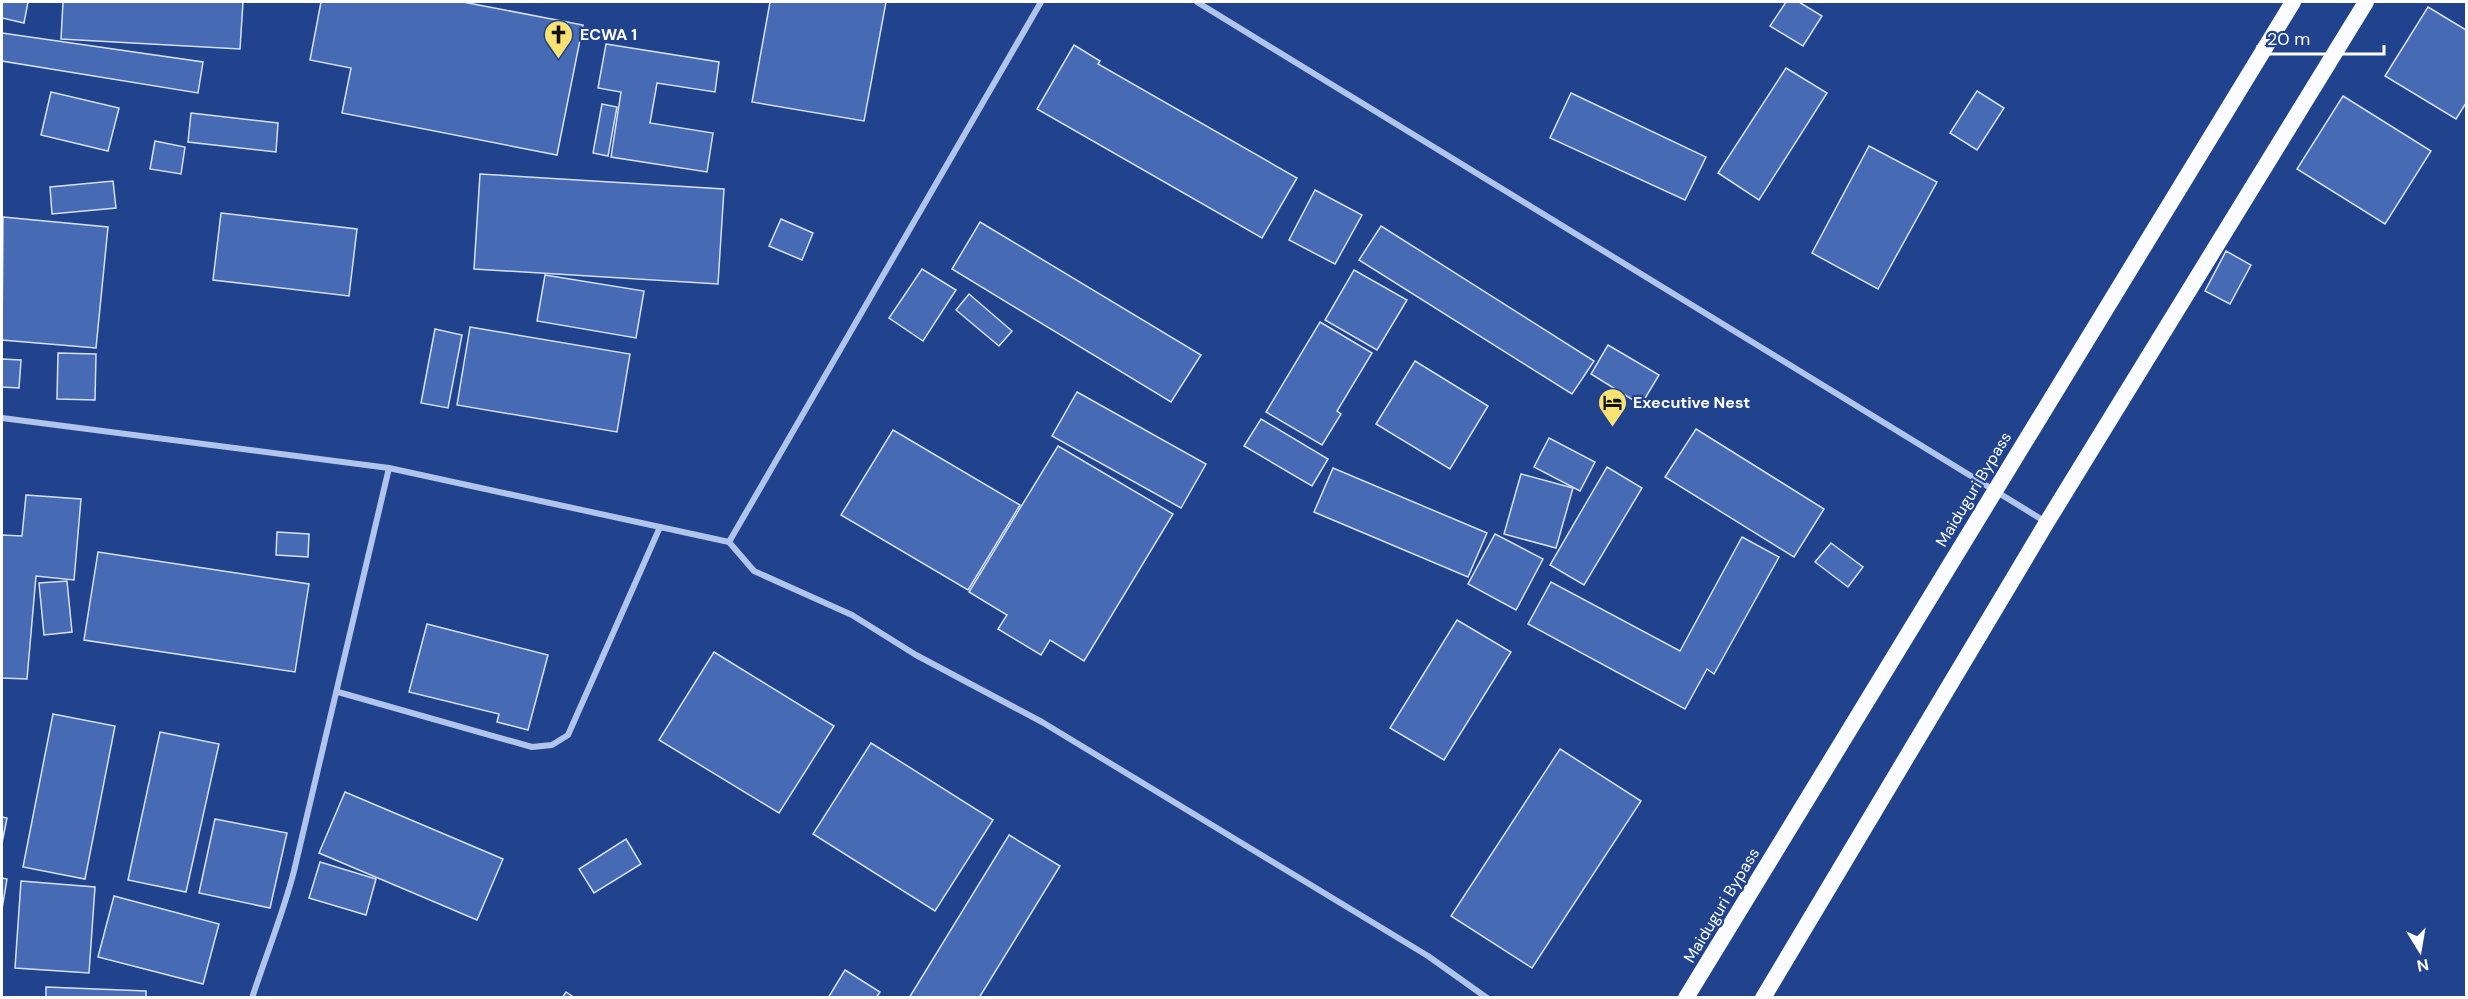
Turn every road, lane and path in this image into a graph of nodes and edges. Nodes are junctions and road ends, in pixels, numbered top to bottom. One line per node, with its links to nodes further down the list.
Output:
1 (1041, 2): 10 (street)
2 (1197, 2): 7 (street)
3 (2293, 2): 7 (highway, Maiduguri Bypass)
4 (2366, 2): 8 (highway)
5 (2, 417): 6 (street)
6 (389, 468): 9 (street); 11 (street)
7 (1994, 489): 8 (street); 14 (highway, Maiduguri Bypass)
8 (2046, 522): 15 (highway)
9 (660, 527): 10 (street); 11 (street)
10 (729, 542): 13 (street)
11 (338, 692): 12 (street)
12 (252, 998)
13 (1487, 998)
14 (1686, 998)
15 (1763, 998)

